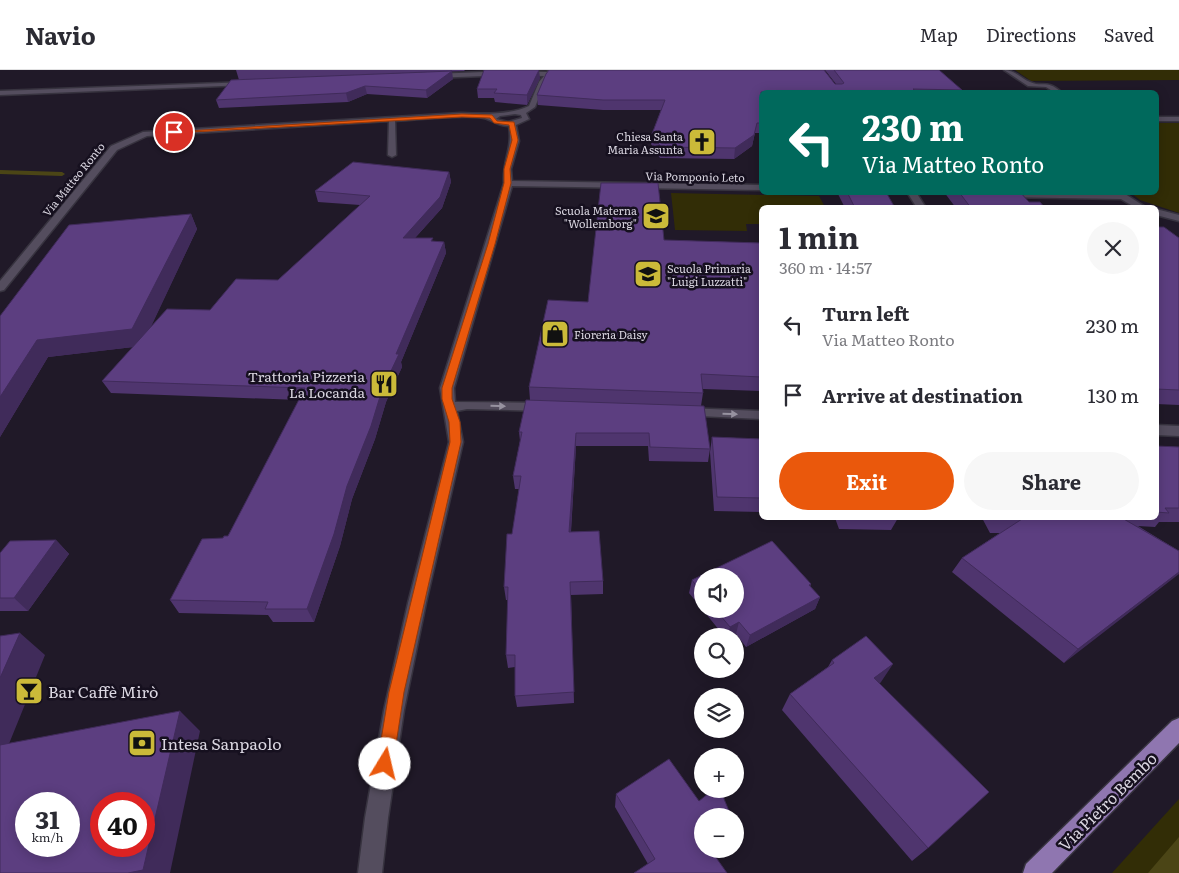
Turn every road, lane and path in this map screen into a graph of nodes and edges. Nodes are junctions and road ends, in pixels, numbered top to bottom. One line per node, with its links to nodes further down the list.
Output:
1 (1007, 70): 5 (street)
2 (550, 72): 3 (street); 7 (street)
3 (426, 76)
4 (259, 83): 6 (street)
5 (1055, 90)
6 (0, 93)
7 (520, 113): 8 (street); 12 (street)
8 (492, 117): 9 (street, Via Matteo Ronto); 12 (street)
9 (392, 119): 13 (street); 20 (street, Via Matteo Ronto)
10 (1159, 119): 11 (street)
11 (1179, 119)
12 (512, 124): 14 (street)
13 (392, 155)
14 (508, 183): 15 (street, Via Pomponio Leto); 21 (street)
15 (759, 188)
16 (1118, 195): 17 (street)
17 (1137, 205)
18 (1159, 213): 19 (street)
19 (1179, 218)
20 (0, 288)
21 (449, 408): 22 (street, one-way to 22); 28 (street)
22 (557, 408)
23 (674, 412): 24 (street, one-way to 24)
24 (759, 415)
25 (1159, 430): 26 (street)
26 (1179, 430)
27 (1179, 728): 29 (main road, Via Pietro Bembo)
28 (370, 873)
29 (1035, 873)

